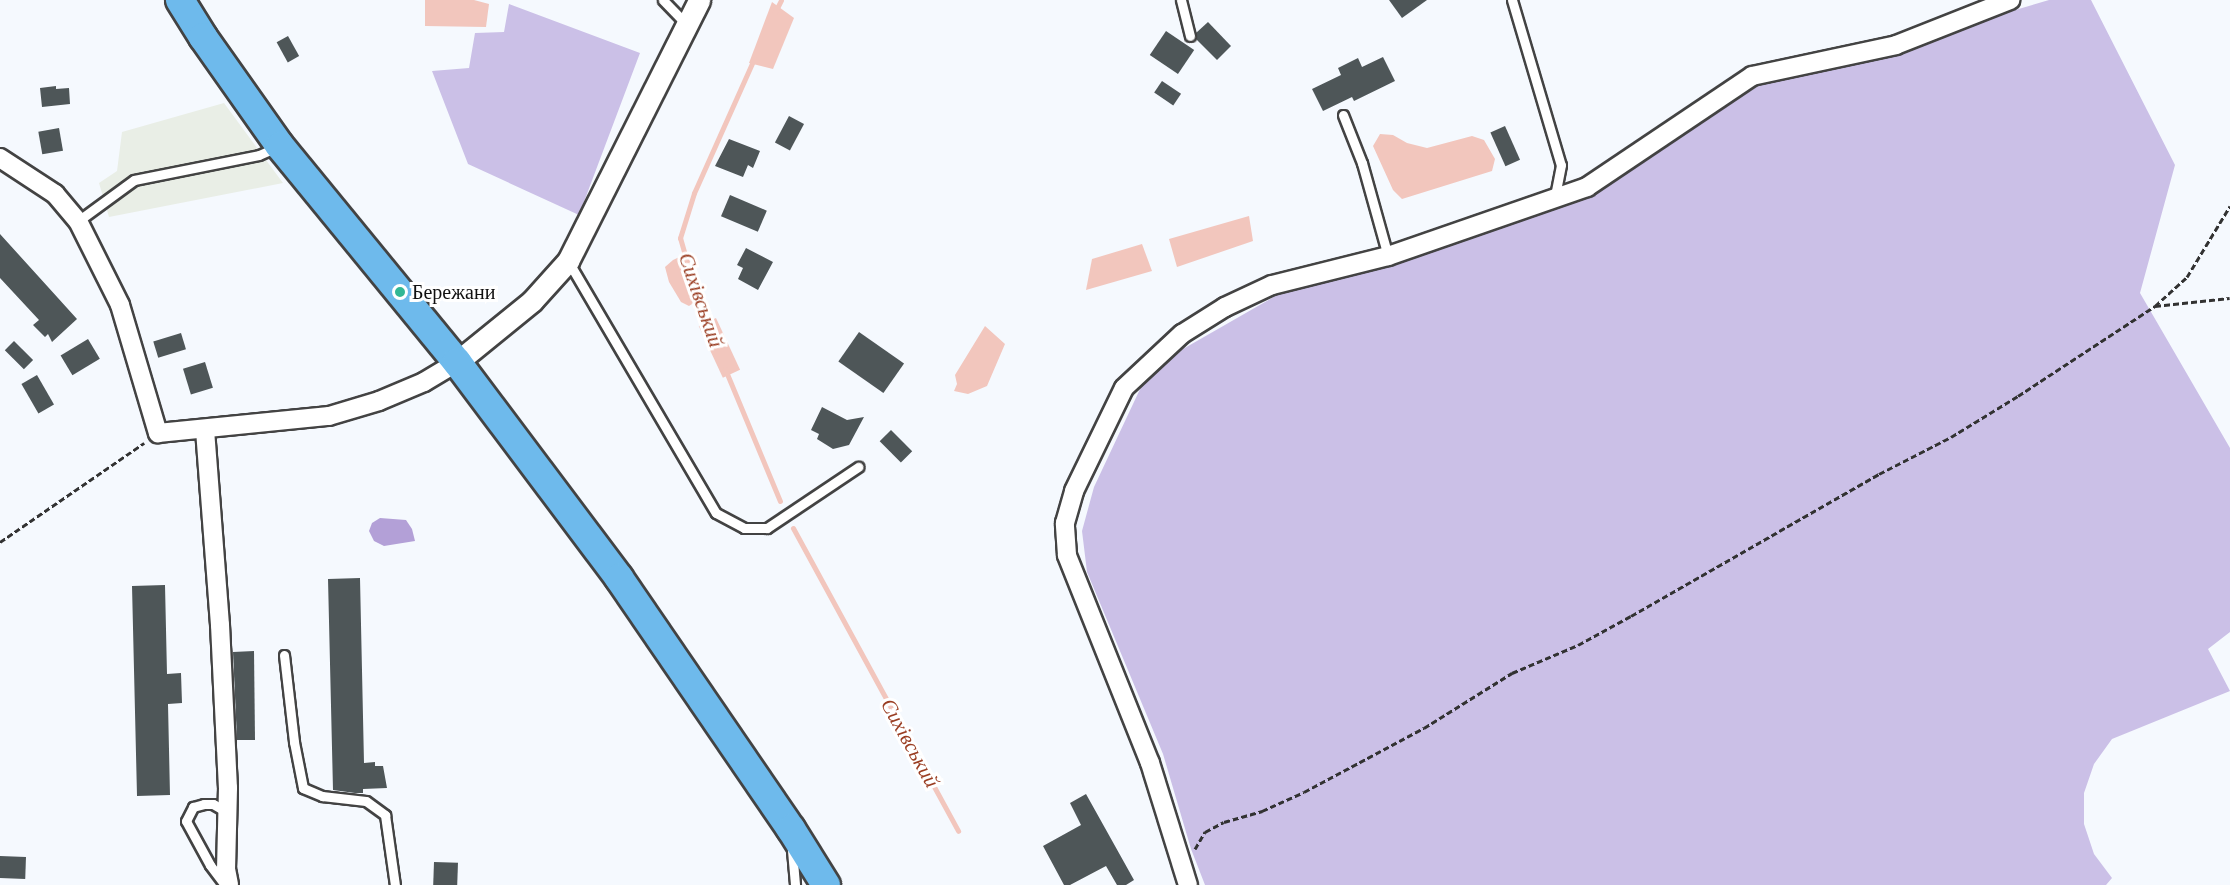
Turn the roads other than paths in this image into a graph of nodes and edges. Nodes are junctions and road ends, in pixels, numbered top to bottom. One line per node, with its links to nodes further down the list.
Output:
1 (180, 0): 10 (highway)
2 (663, 0): 7 (lane)
3 (699, 0): 7 (street)
4 (1181, 0): 8 (lane)
5 (1512, 0): 12 (lane)
6 (2010, 0): 12 (street)
7 (687, 25): 15 (street)
8 (1190, 36)
9 (1343, 115): 14 (lane)
10 (280, 146): 13 (lane); 16 (highway)
11 (0, 158): 13 (street)
12 (1555, 197): 14 (street)
13 (78, 221): 17 (street)
14 (1388, 256): 22 (street)
15 (568, 261): 16 (street); 18 (lane)
16 (457, 362): 17 (street); 21 (highway)
17 (205, 430): 20 (street)
18 (858, 467)
19 (284, 655): 24 (lane)
20 (227, 812): 23 (street); 23 (lane)
21 (791, 829): 25 (lane); 26 (highway)
22 (1186, 878)
23 (227, 885)
24 (394, 885)
25 (795, 885)
26 (826, 885)

